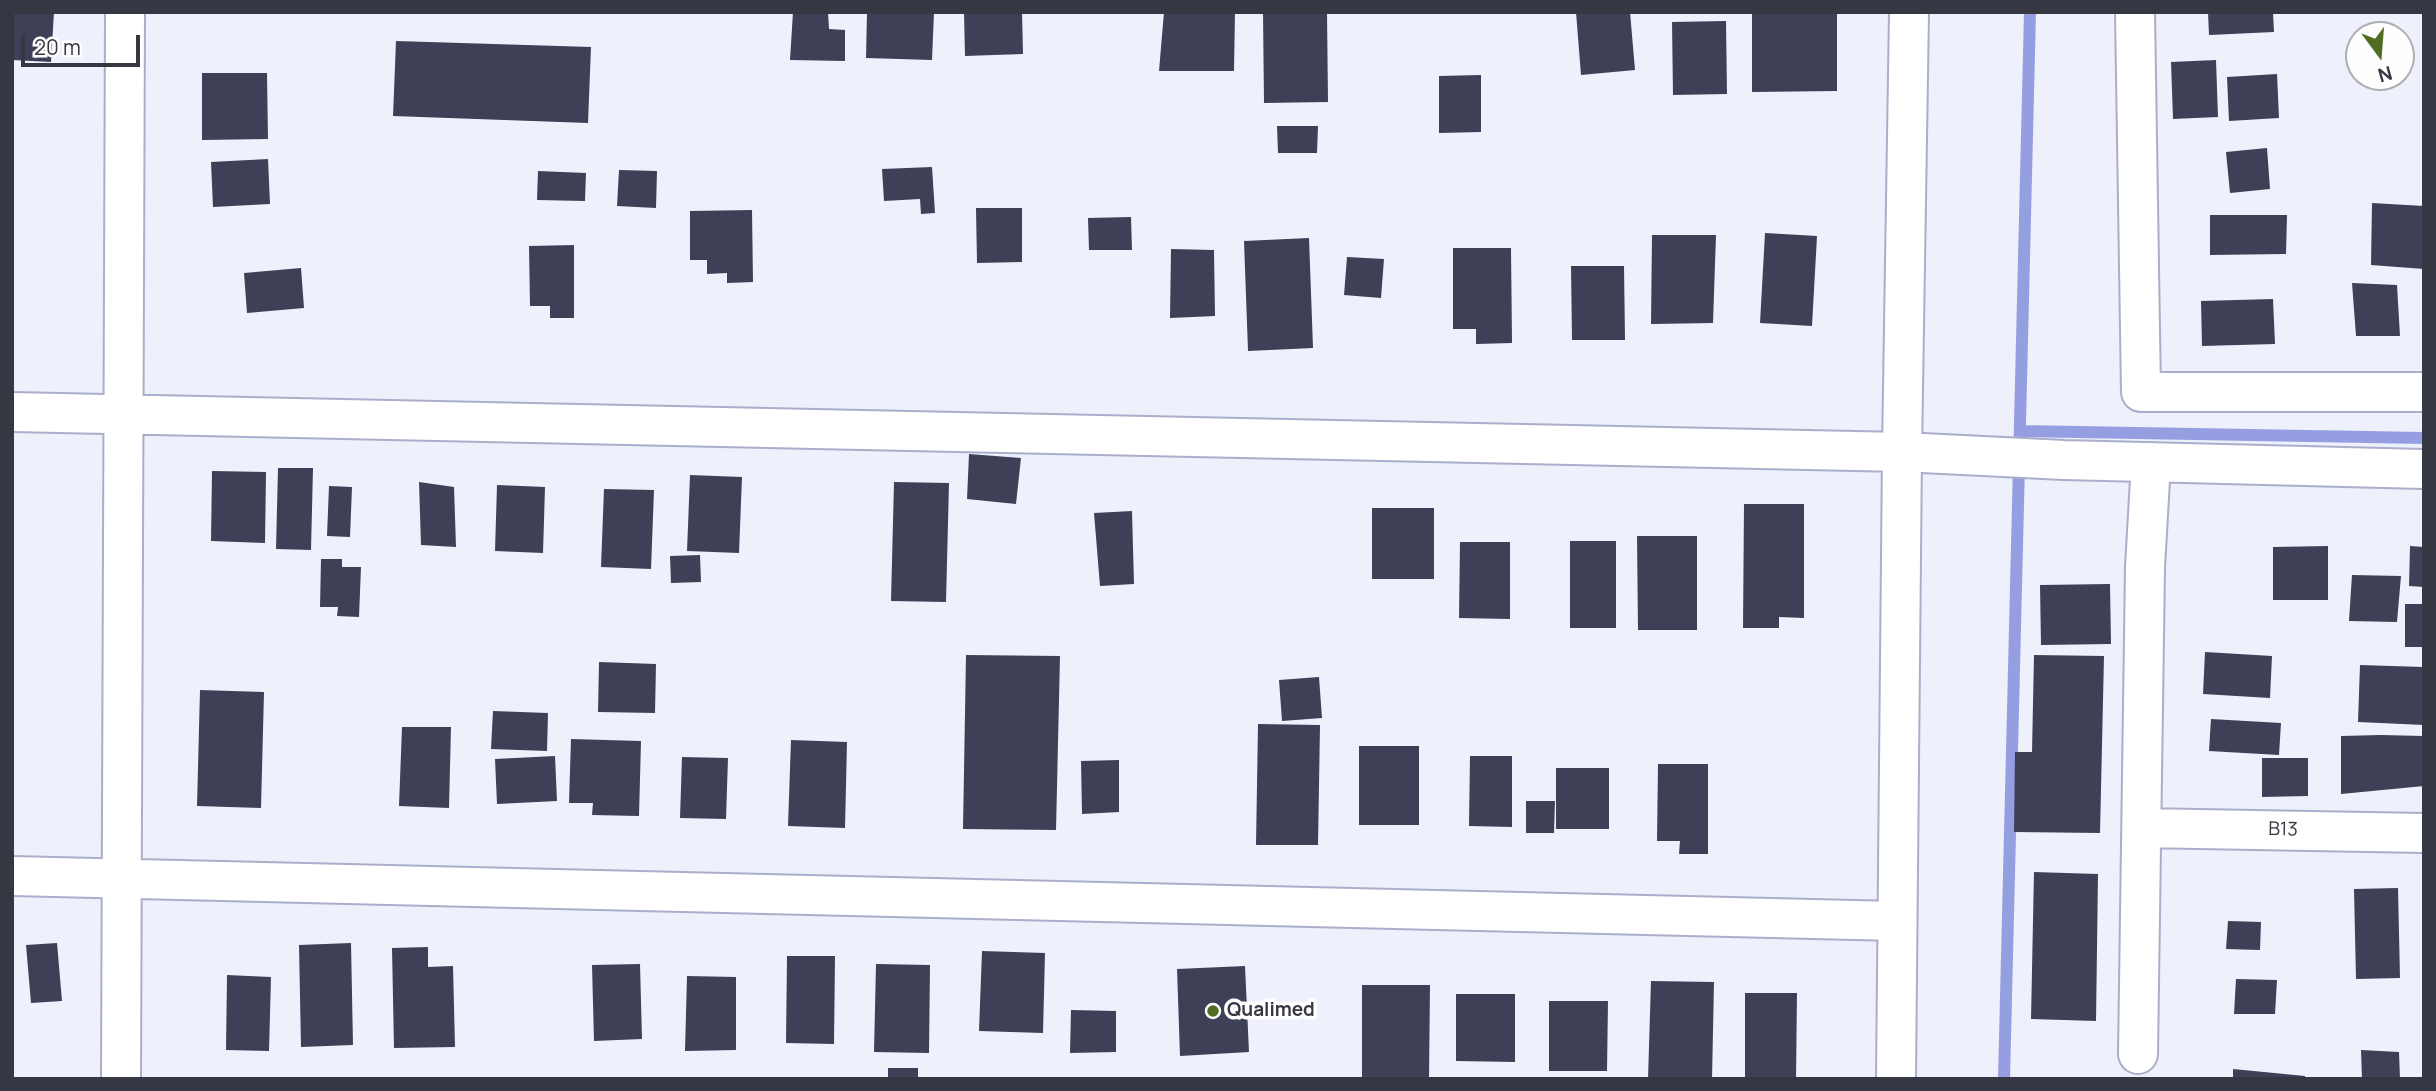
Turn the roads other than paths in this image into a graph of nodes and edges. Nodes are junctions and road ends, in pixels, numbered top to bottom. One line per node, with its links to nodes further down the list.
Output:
1 (125, 12): 6 (street)
2 (1909, 12): 7 (street)
3 (2135, 12): 4 (street)
4 (2424, 392)
5 (12, 412): 6 (street)
6 (124, 414): 7 (street); 13 (street)
7 (1902, 452): 8 (street); 14 (street)
8 (2151, 462): 9 (street); 10 (street)
9 (2424, 469)
10 (2142, 828): 11 (street, B13); 15 (street)
11 (2424, 833)
12 (12, 876): 13 (street)
13 (122, 878): 14 (street); 16 (street)
14 (1897, 920): 17 (street)
15 (2138, 1054)
16 (121, 1079)
17 (1896, 1079)

